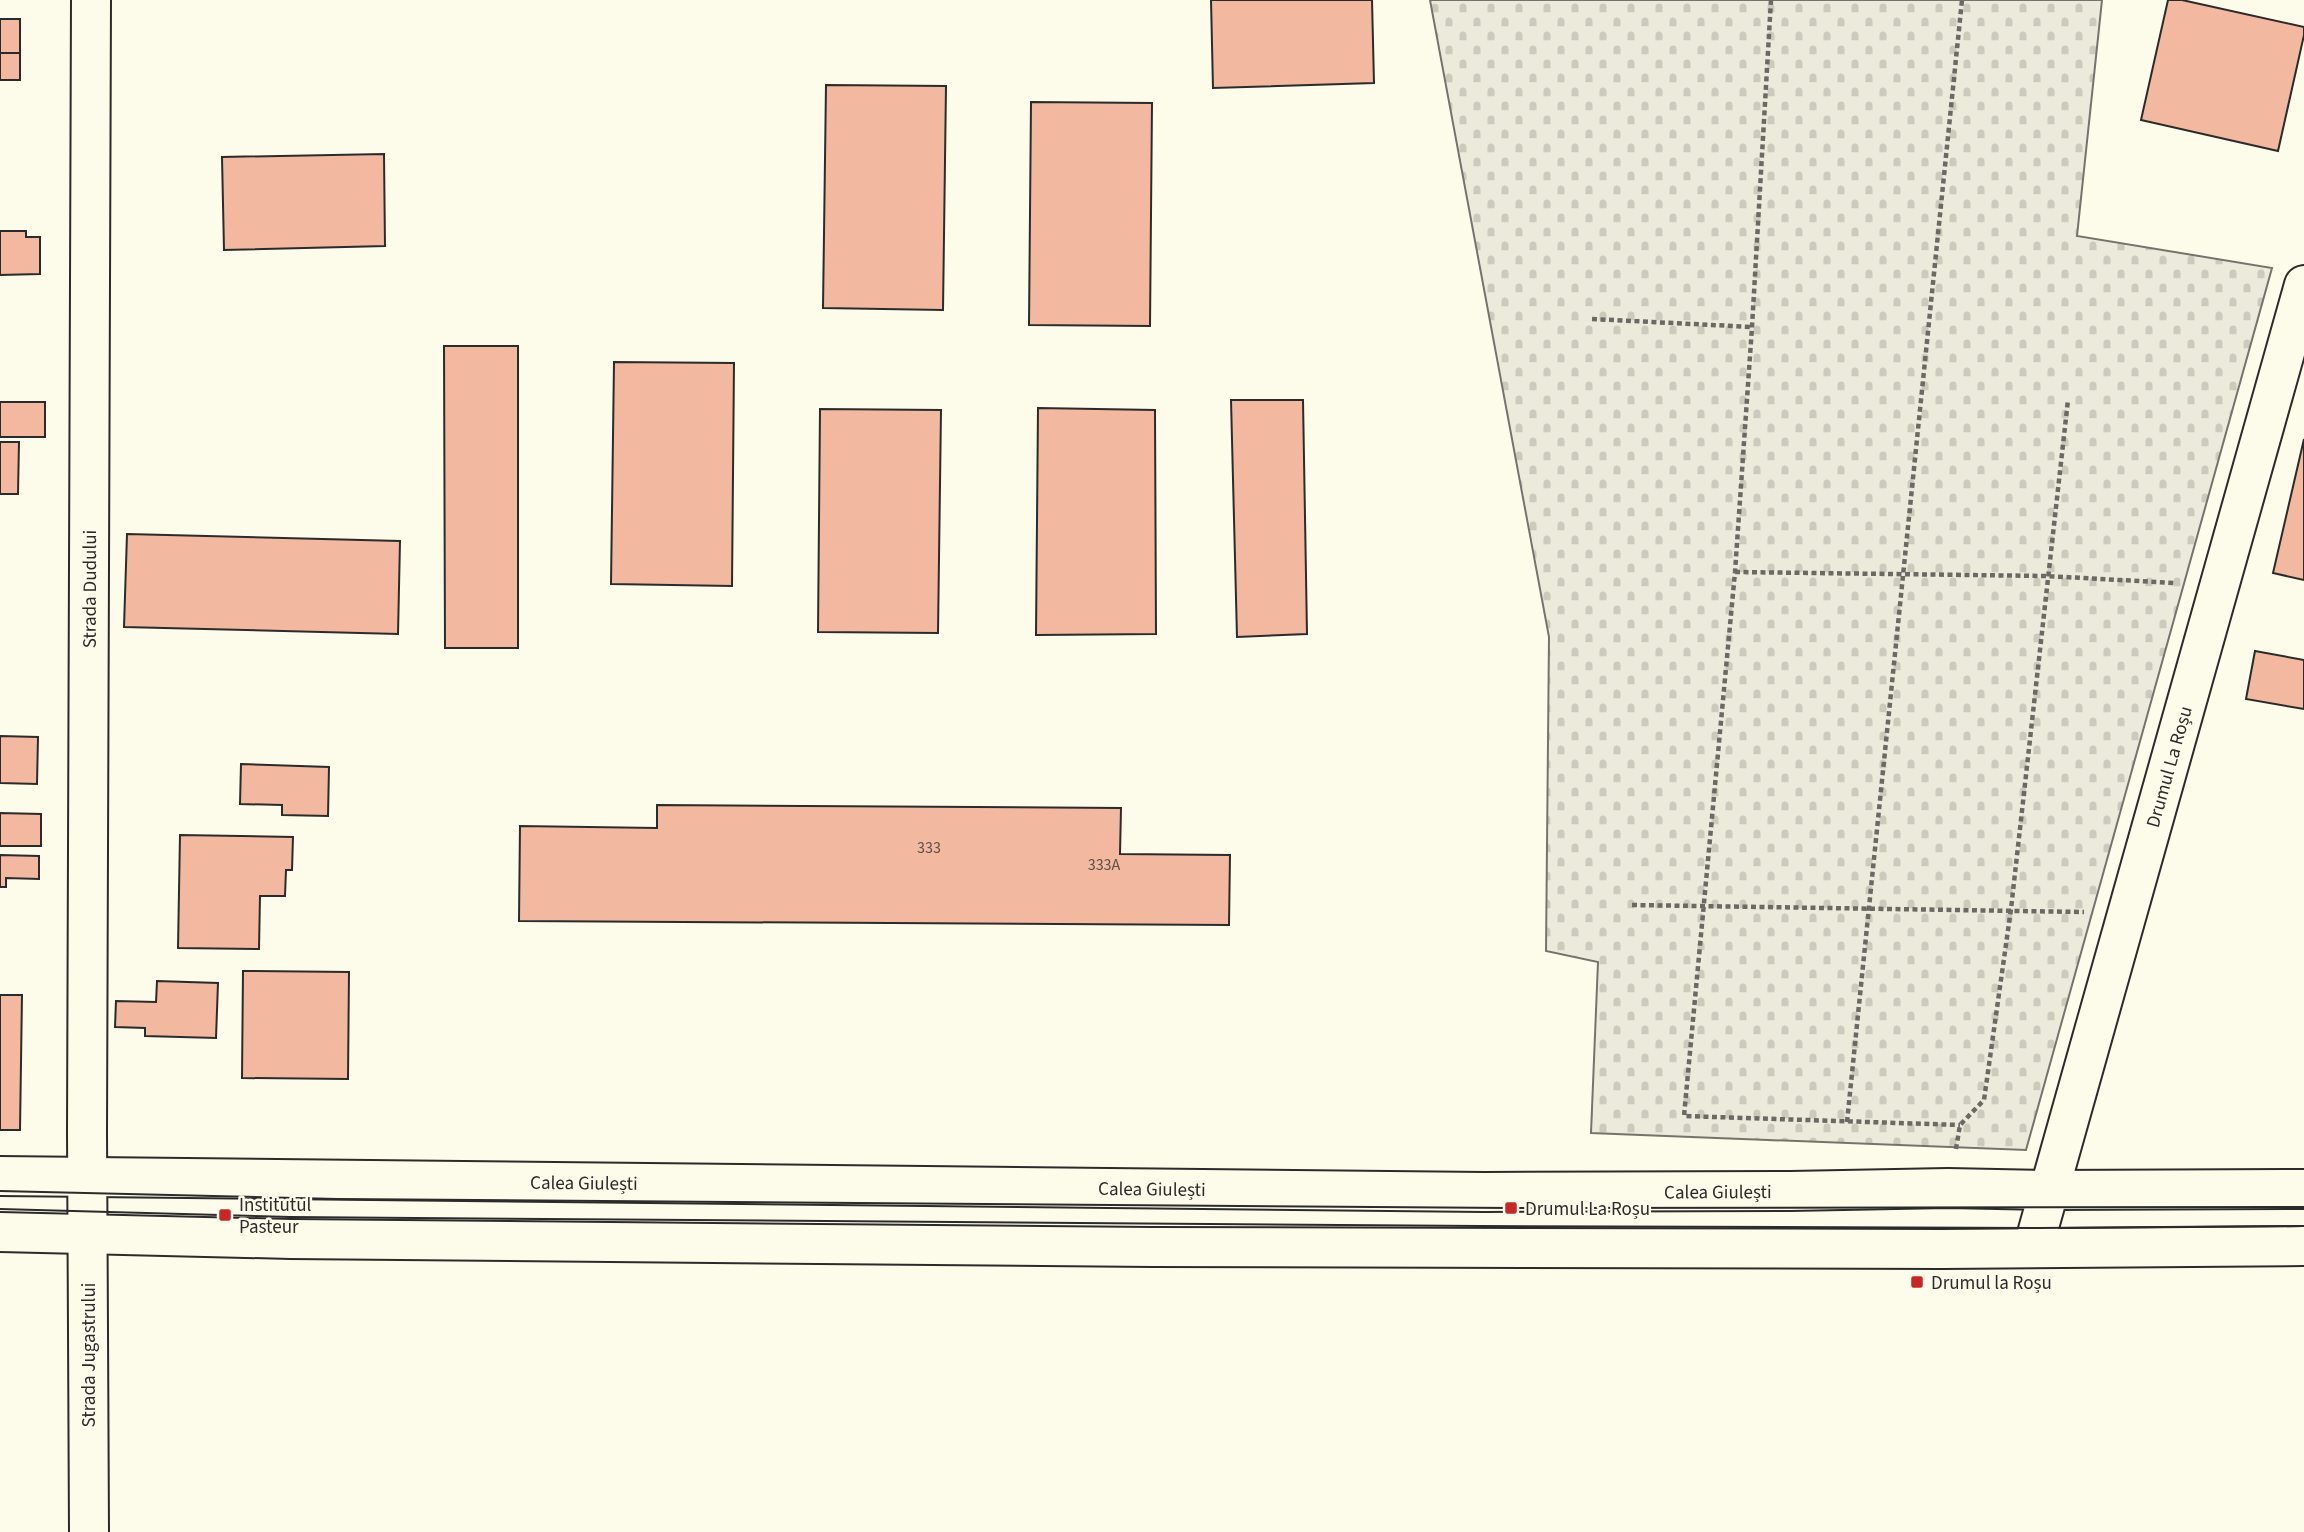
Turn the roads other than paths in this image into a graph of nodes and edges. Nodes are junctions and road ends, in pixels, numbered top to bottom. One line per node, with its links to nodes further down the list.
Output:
1 (91, 0): 4 (main road, Strada Dudului)
2 (2304, 285): 6 (main road, Drumul La Roșu)
3 (0, 1176): 4 (main road, Calea Giulești)
4 (87, 1178): 6 (main road, Calea Giulești); 8 (main road, Strada Jugastrului)
5 (2304, 1189): 6 (main road, Calea Giulești)
6 (2048, 1190): 10 (main road, Drumul La Roșu)
7 (0, 1232): 8 (main road)
8 (88, 1232): 10 (main road); 11 (main road, Strada Jugastrului)
9 (2304, 1245): 10 (main road)
10 (2033, 1248)
11 (89, 1532)

